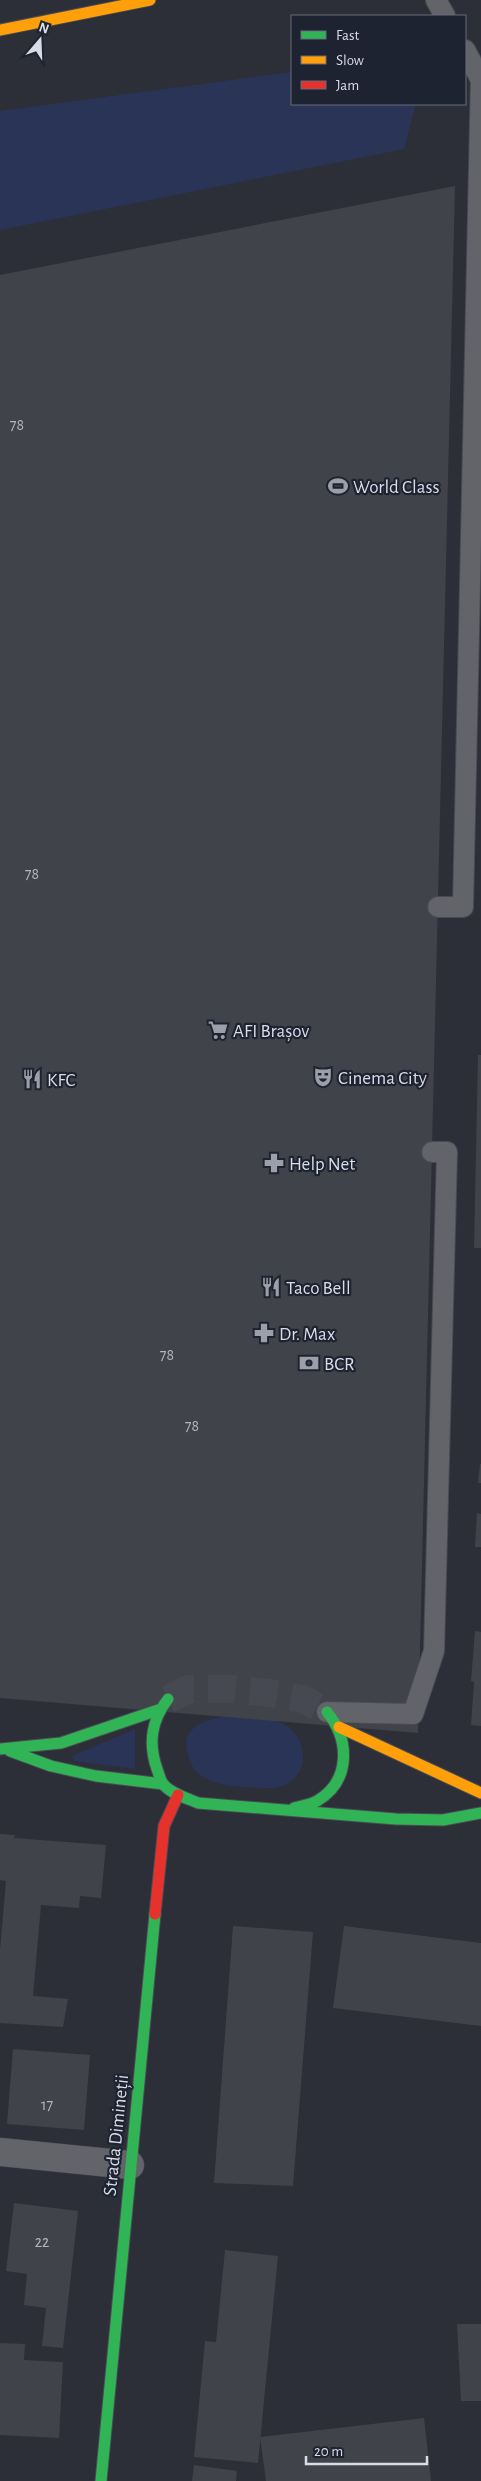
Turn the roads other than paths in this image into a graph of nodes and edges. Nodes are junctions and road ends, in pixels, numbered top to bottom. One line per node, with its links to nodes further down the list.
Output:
1 (150, 0): 4 (street)
2 (436, 0): 3 (lane)
3 (444, 15)
4 (3, 30)
5 (466, 52): 6 (lane)
6 (481, 77): 7 (lane)
7 (438, 907)
8 (432, 1152): 11 (lane)
9 (168, 1699): 10 (street)
10 (158, 1710): 12 (street); 13 (street)
11 (333, 1720): 14 (street); 16 (street)
12 (3, 1749): 13 (street)
13 (163, 1784): 15 (street)
14 (481, 1793)
15 (178, 1795): 16 (street); 19 (street, Strada Dimineții)
16 (288, 1810): 17 (street)
17 (481, 1813)
18 (0, 2152): 19 (street)
19 (130, 2165): 20 (street, Strada Dimineții)
20 (101, 2481)

